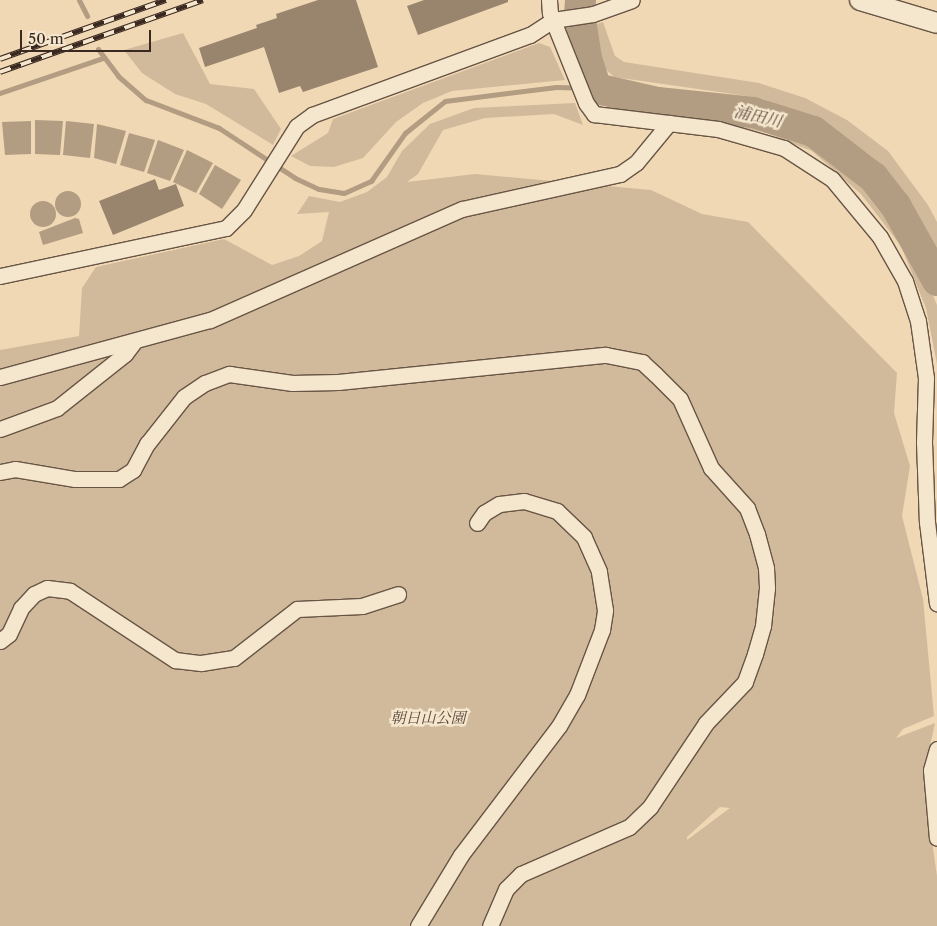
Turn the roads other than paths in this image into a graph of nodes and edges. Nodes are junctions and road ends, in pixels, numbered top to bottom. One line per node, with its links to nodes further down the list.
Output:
1 (549, 0): 4 (street)
2 (632, 0): 4 (street)
3 (860, 0): 5 (street)
4 (553, 20): 6 (street); 7 (street)
5 (937, 23)
6 (669, 123): 8 (street); 14 (street)
7 (0, 276)
8 (134, 342): 9 (street); 10 (street)
9 (0, 377)
10 (0, 429)
11 (0, 472): 19 (street)
12 (477, 523): 18 (street)
13 (398, 594): 15 (street)
14 (937, 603)
15 (0, 641)
16 (937, 749): 17 (street)
17 (937, 838)
18 (418, 926)
19 (490, 926)

